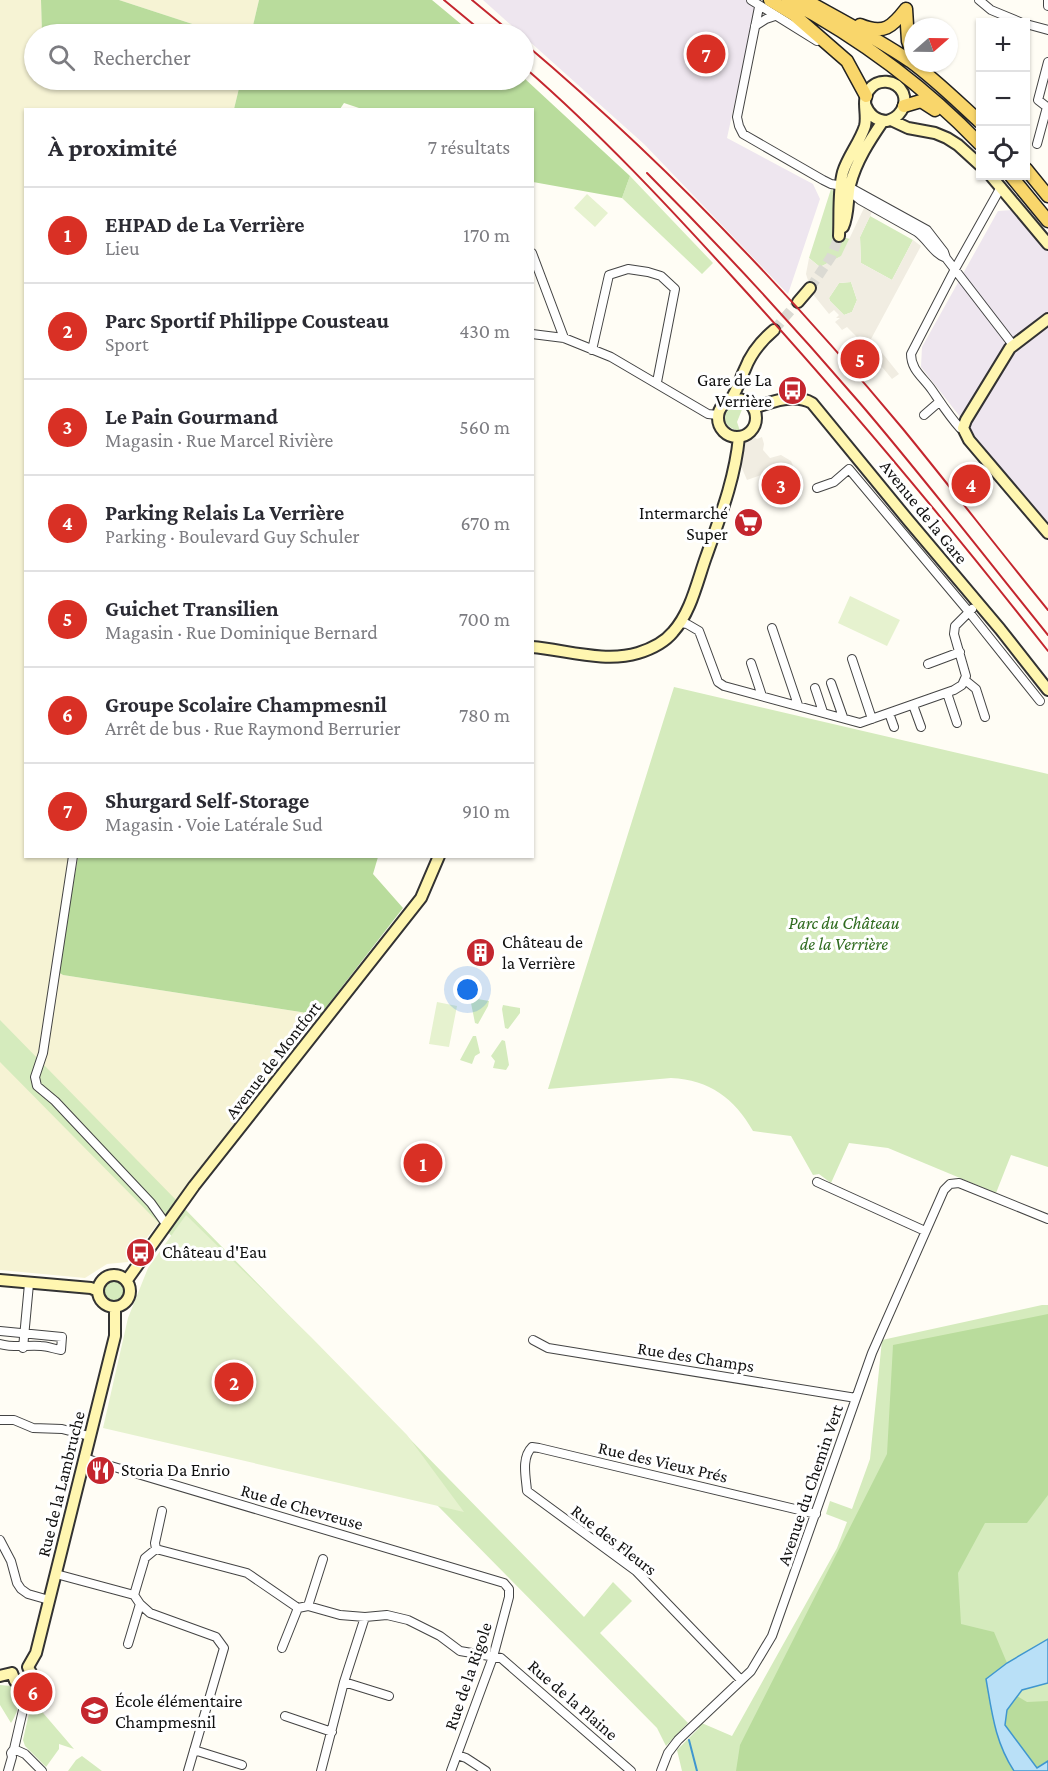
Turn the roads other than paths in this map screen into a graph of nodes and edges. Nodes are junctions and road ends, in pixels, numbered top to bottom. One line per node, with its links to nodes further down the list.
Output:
1 (751, 0): 5 (street)
2 (788, 0): 6 (main road)
3 (979, 0): 10 (street)
4 (1048, 1): 8 (street)
5 (765, 3): 9 (street); 13 (street); 15 (main road)
6 (804, 4): 11 (main road); 25 (main road)
7 (907, 4): 11 (main road)
8 (1048, 6)
9 (775, 16): 13 (street); 15 (street)
10 (1010, 18)
11 (850, 25): 21 (main road)
12 (1030, 25): 14 (street)
13 (755, 26): 32 (street)
14 (1048, 30)
15 (832, 48): 18 (main road)
16 (1048, 62): 27 (street)
17 (931, 72): 20 (main road)
18 (866, 100): 19 (street); 22 (street); 23 (street)
19 (903, 107): 22 (street); 24 (street); 26 (main road)
20 (976, 111)
21 (976, 118)
22 (887, 120): 24 (street); 32 (street)
23 (865, 124): 32 (street); 32 (street)
24 (920, 130): 28 (street)
25 (976, 139)
26 (976, 140)
27 (1037, 144)
28 (976, 161)
29 (1030, 174): 34 (main road)
30 (994, 180): 33 (street)
31 (1014, 180): 35 (main road)
32 (846, 188): 36 (street); 39 (street); 39 (street)
33 (1001, 188): 37 (street); 40 (street)
34 (1048, 196)
35 (1048, 221)
36 (839, 234)
37 (1048, 244)
38 (534, 257): 45 (street)
39 (946, 258): 40 (street)
40 (955, 269): 46 (street); 51 (street)
41 (810, 288): 42 (street)
42 (798, 302)
43 (1048, 319): 46 (street)
44 (534, 334): 45 (street)
45 (564, 338): 47 (street)
46 (1013, 345): 55 (street)
47 (592, 350): 48 (street); 48 (street)
48 (657, 382): 54 (street)
49 (731, 399): 50 (street); 50 (street); 54 (street)
50 (744, 400): 52 (street)
51 (939, 402): 53 (street); 56 (street)
52 (754, 408): 57 (street); 59 (street, Avenue de la Gare)
53 (924, 415)
54 (718, 416): 57 (street)
55 (970, 416): 56 (street); 58 (street)
56 (963, 428): 58 (street)
57 (739, 437): 64 (street)
58 (973, 442): 62 (street)
59 (860, 461): 60 (street); 63 (street, Avenue de la Gare)
60 (849, 469): 61 (street); 63 (street)
61 (817, 488)
62 (1048, 533)
63 (974, 608): 67 (street); 74 (street, Avenue de la Gare); 77 (street)
64 (681, 623): 66 (street); 76 (street)
65 (772, 628): 78 (street)
66 (534, 647)
67 (960, 652): 70 (street); 71 (street)
68 (852, 659): 84 (street)
69 (751, 663): 76 (street)
70 (928, 663)
71 (965, 680): 75 (street); 83 (street)
72 (831, 683): 82 (street)
73 (815, 688): 80 (street)
74 (1048, 690)
75 (947, 693): 79 (street); 85 (street)
76 (762, 696): 78 (street)
77 (1040, 700)
78 (798, 705): 80 (street)
79 (914, 705): 81 (street); 86 (street)
80 (823, 712): 82 (street)
81 (889, 713): 84 (street); 87 (street)
82 (843, 717): 84 (street)
83 (985, 717)
84 (872, 719)
85 (957, 723)
86 (921, 727)
87 (894, 728)
88 (73, 858): 92 (street)
89 (438, 858): 92 (street, Avenue de Montfort)
90 (817, 1182): 93 (street)
91 (1048, 1220): 93 (street, Avenue du Chemin Vert)
92 (166, 1224): 95 (street, Avenue de Montfort)
93 (926, 1231): 104 (street, Avenue du Chemin Vert)
94 (0, 1280): 96 (street)
95 (127, 1280): 97 (street); 98 (street)
96 (29, 1284): 97 (street); 100 (street)
97 (98, 1291): 98 (street)
98 (115, 1307): 106 (street, Rue de la Lambruche)
99 (0, 1331): 100 (street)
100 (24, 1333): 103 (street); 103 (street)
101 (533, 1340): 104 (street, Rue des Champs)
102 (0, 1344): 103 (street)
103 (23, 1347)
104 (856, 1398): 110 (street, Avenue du Chemin Vert)
105 (0, 1420): 106 (street)
106 (89, 1436): 107 (street, Rue de la Lambruche)
107 (84, 1458): 114 (street, Rue de la Lambruche); 115 (street, Rue de Chevreuse)
108 (526, 1476): 110 (street, Rue des Vieux Prés); 128 (street, Rue des Fleurs)
109 (162, 1511): 112 (street)
110 (816, 1514): 128 (street, Avenue du Chemin Vert)
111 (0, 1540): 117 (street)
112 (156, 1549): 116 (street); 120 (street)
113 (323, 1560): 119 (street)
114 (56, 1574): 116 (street); 117 (street, Rue de la Lambruche)
115 (508, 1589): 124 (street, Rue de la Rigole)
116 (134, 1595): 118 (street)
117 (49, 1600): 125 (street, Rue de la Lambruche)
118 (140, 1604): 122 (street); 134 (street)
119 (308, 1606): 120 (street); 121 (street)
120 (298, 1608): 123 (street)
121 (365, 1617): 124 (street); 129 (street)
122 (128, 1644)
123 (282, 1648)
124 (493, 1657): 136 (street, Rue de la Rigole); 144 (street, Rue de la Plaine)
125 (28, 1667): 126 (street); 130 (street)
126 (12, 1672): 127 (street); 130 (street)
127 (0, 1676)
128 (741, 1680): 145 (street, Avenue du Chemin Vert)
129 (344, 1682): 131 (street); 133 (street)
130 (24, 1684): 135 (street)
131 (389, 1696)
132 (285, 1716): 133 (street)
133 (332, 1732): 141 (street)
134 (194, 1750): 137 (street); 140 (street)
135 (17, 1751): 138 (street); 139 (street)
136 (457, 1755): 142 (street, Rue de la Rigole); 143 (street)
137 (242, 1765)
138 (8, 1771)
139 (42, 1771)
140 (188, 1771)
141 (321, 1771)
142 (451, 1771)
143 (486, 1771)
144 (631, 1771)
145 (661, 1771)

